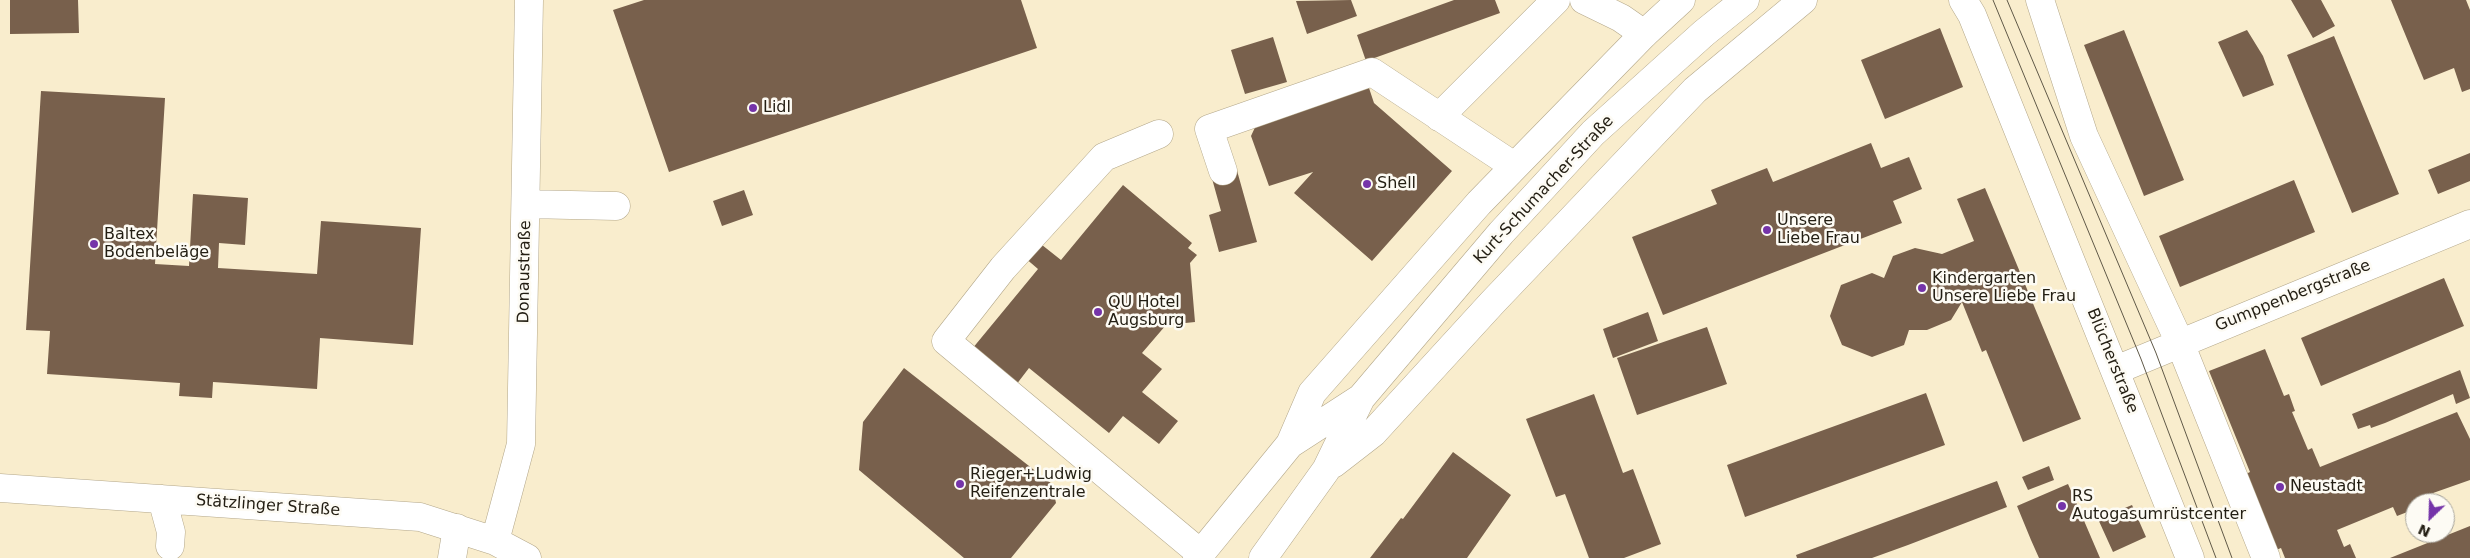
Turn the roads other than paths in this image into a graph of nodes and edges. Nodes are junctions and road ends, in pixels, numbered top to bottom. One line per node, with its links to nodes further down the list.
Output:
1 (529, 0): 14 (street, Donaustraße)
2 (1556, 0): 10 (street)
3 (1584, 0): 9 (street)
4 (1681, 0): 9 (street)
5 (1745, 0): 19 (street, Kurt-Schumacher-Straße)
6 (1803, 0): 21 (street)
7 (1963, 0): 18 (street, Blücherstraße)
8 (2040, 0): 17 (street)
9 (1644, 34): 12 (street)
10 (1440, 117): 12 (street); 13 (street)
11 (1159, 134): 27 (street)
12 (1514, 166): 20 (street)
13 (1223, 171)
14 (526, 204): 15 (street); 26 (street, Donaustraße)
15 (616, 206)
16 (2470, 224): 17 (street, Gumppenbergstraße)
17 (2180, 342): 18 (street, Gumppenbergstraße); 31 (street)
18 (2116, 370): 30 (street, Blücherstraße)
19 (1362, 398): 20 (street, Kurt-Schumacher-Straße); 21 (street, Kurt-Schumacher-Straße)
20 (1290, 444): 27 (street, Kurt-Schumacher-Straße)
21 (1326, 470): 29 (street, Kurt-Schumacher-Straße)
22 (0, 488): 23 (street, Stätzlinger Straße)
23 (162, 499): 24 (street, Stätzlinger Straße); 25 (street)
24 (457, 528): 26 (street, Stätzlinger Straße); 28 (street)
25 (170, 546)
26 (514, 552)
27 (1198, 556)
28 (452, 558)
29 (1263, 558)
30 (2190, 558)
31 (2266, 558)

